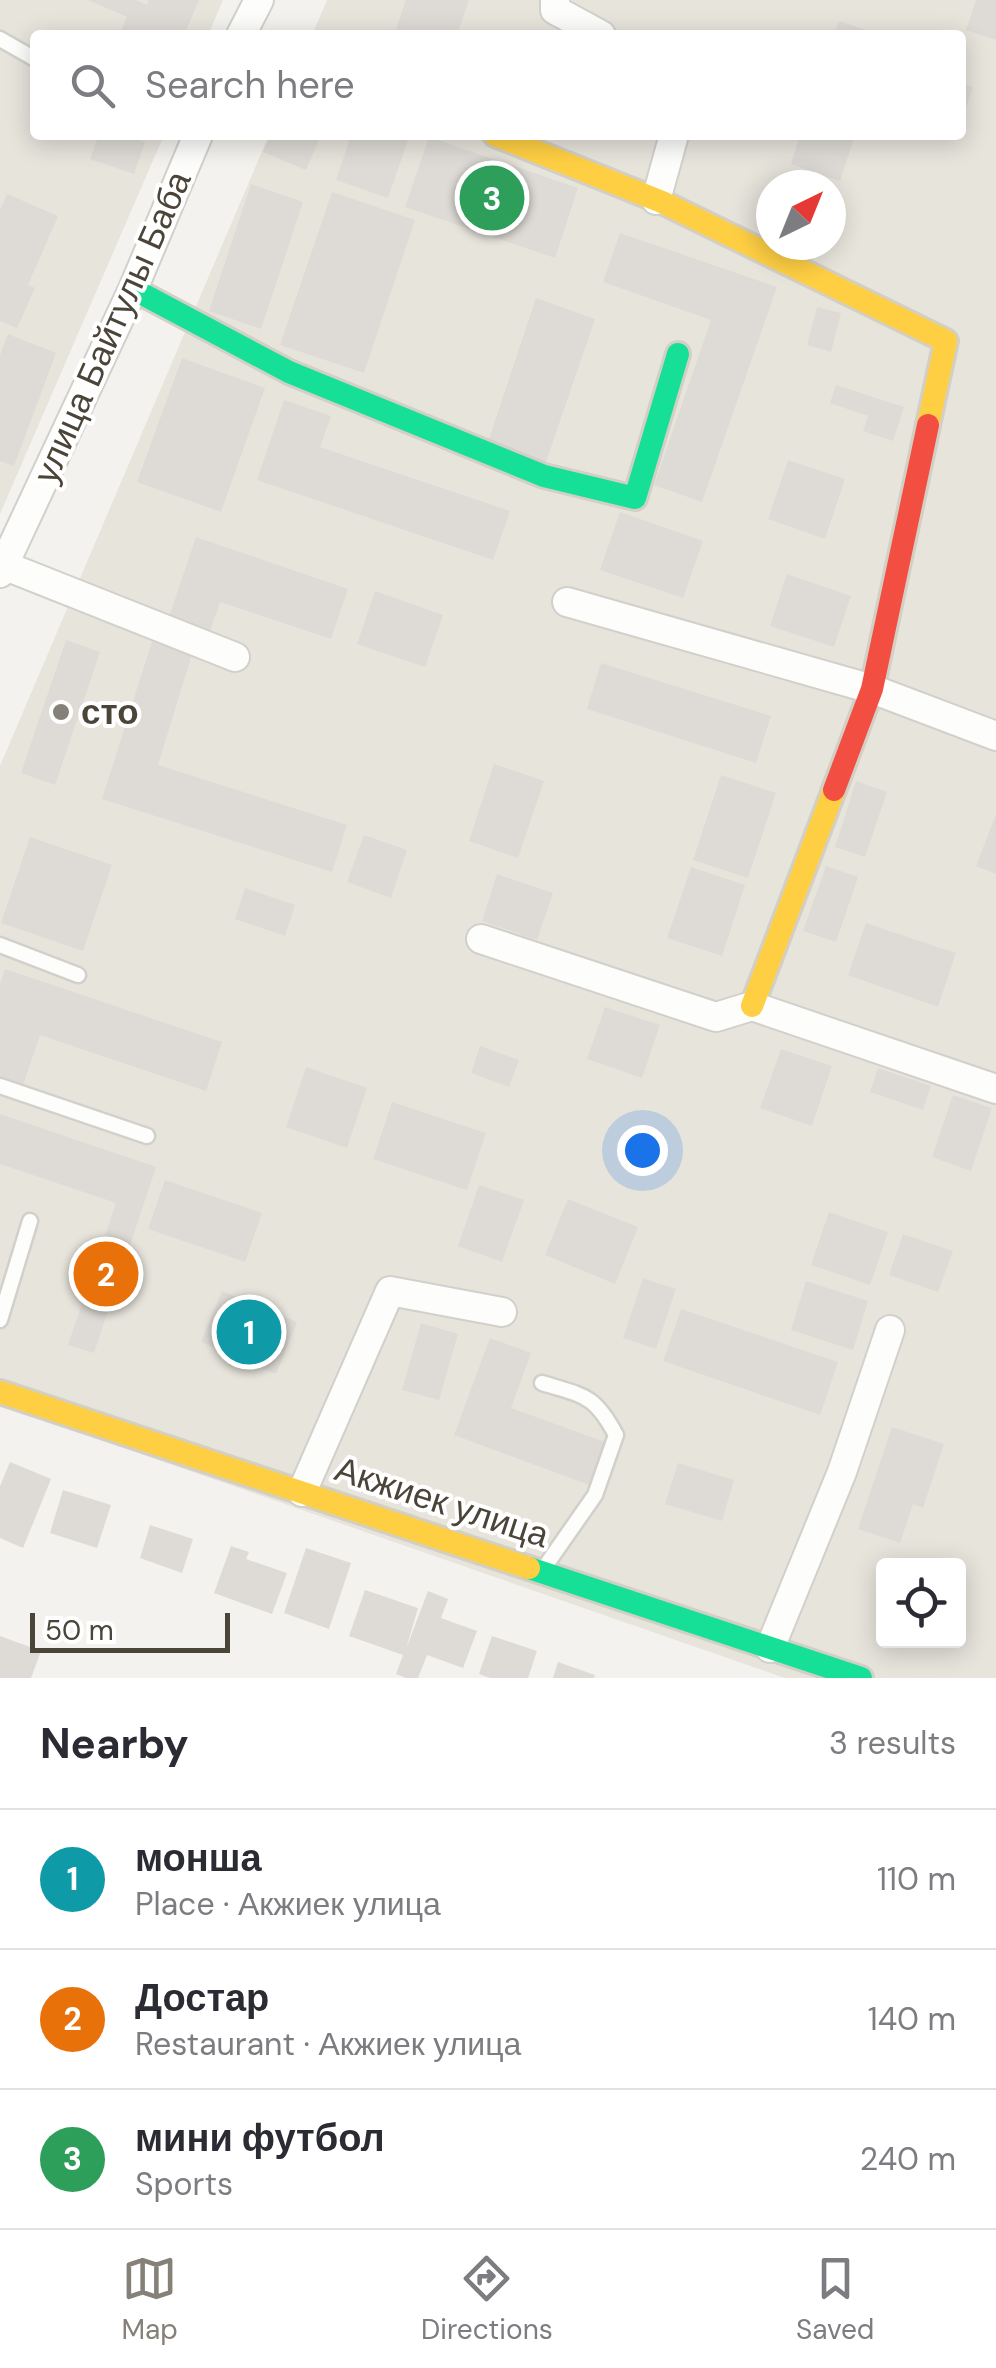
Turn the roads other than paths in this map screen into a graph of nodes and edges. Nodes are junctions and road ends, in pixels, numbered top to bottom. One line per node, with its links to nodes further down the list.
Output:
1 (259, 0): 3 (street)
2 (555, 0): 4 (street)
3 (245, 30)
4 (591, 30)
5 (0, 40): 6 (lane)
6 (30, 56)
7 (196, 140): 11 (street, улица Байтулы Баба)
8 (507, 140): 10 (street)
9 (673, 140): 10 (street)
10 (656, 200): 16 (street)
11 (133, 289): 12 (street); 13 (street, улица Байтулы Баба)
12 (678, 354)
13 (2, 569): 15 (street)
14 (567, 602): 16 (street)
15 (235, 657)
16 (872, 690): 17 (street); 21 (street)
17 (996, 736)
18 (481, 939): 21 (street)
19 (0, 946): 20 (lane)
20 (78, 975)
21 (752, 1006): 23 (street)
22 (0, 1086): 24 (lane)
23 (996, 1090)
24 (147, 1136)
25 (30, 1221): 27 (lane)
26 (502, 1312): 31 (street)
27 (0, 1320)
28 (890, 1330): 33 (street)
29 (542, 1383): 32 (lane)
30 (0, 1392): 31 (street, Акжиек улица)
31 (302, 1492): 32 (street, Акжиек улица)
32 (541, 1572): 33 (street, Акжиек улица)
33 (770, 1648): 34 (street, Акжиек улица)
34 (816, 1671): 35 (street, Акжиек улица)
35 (861, 1678)

